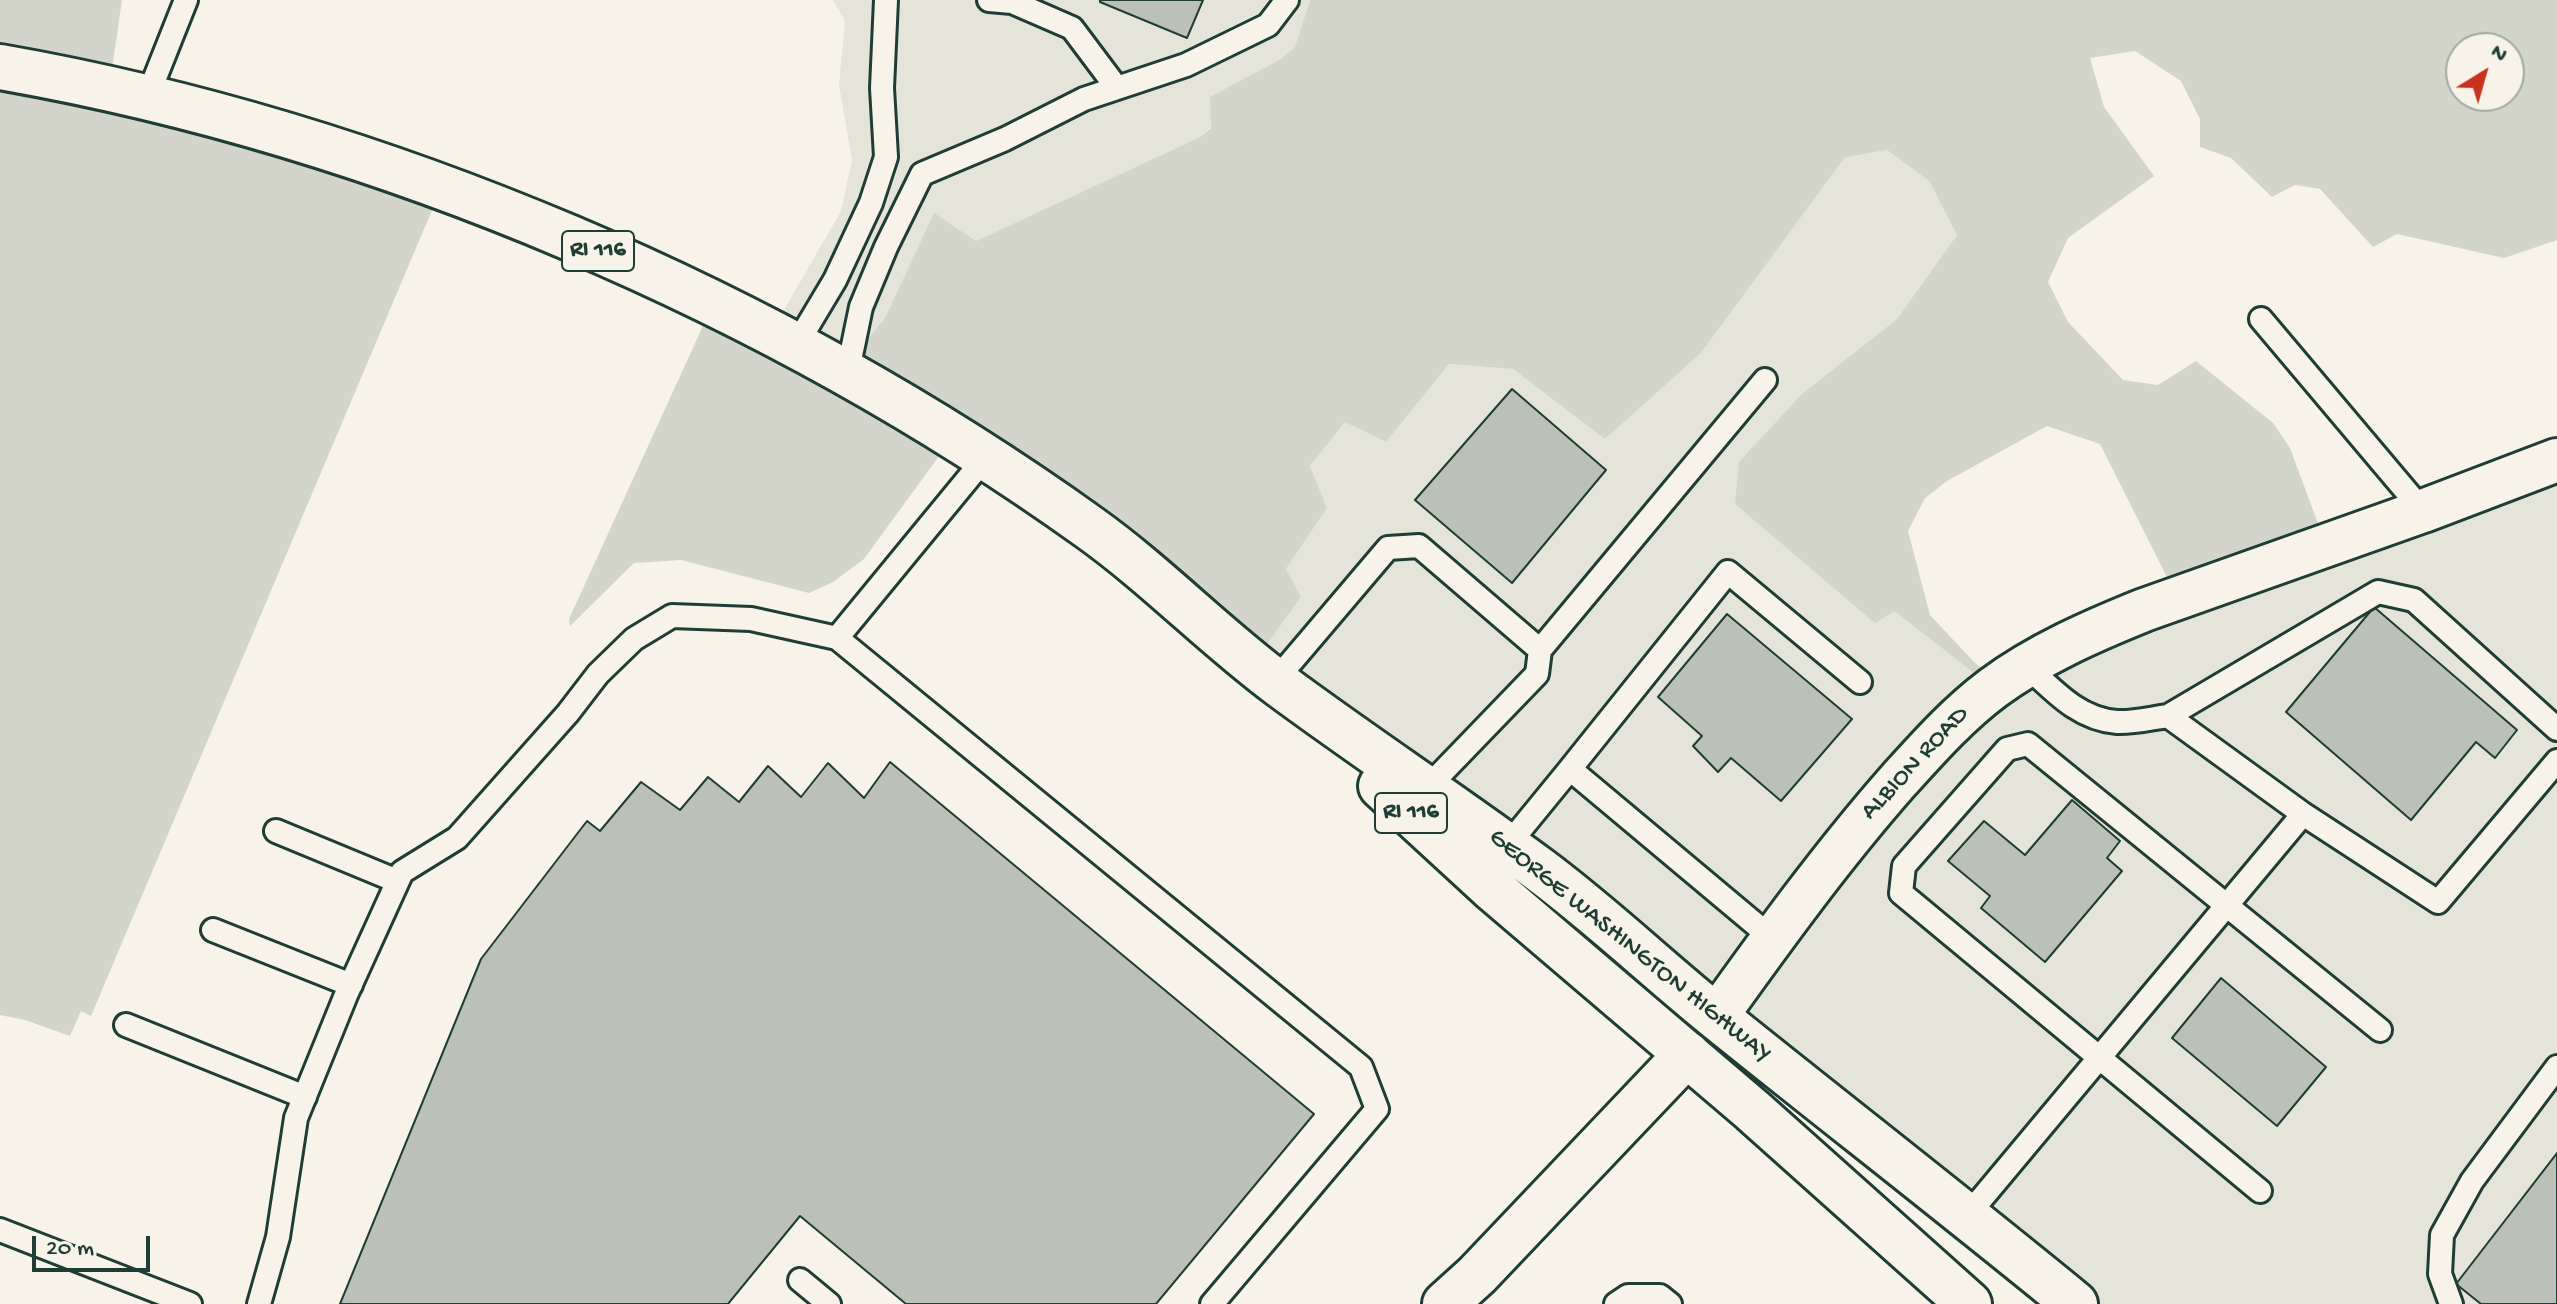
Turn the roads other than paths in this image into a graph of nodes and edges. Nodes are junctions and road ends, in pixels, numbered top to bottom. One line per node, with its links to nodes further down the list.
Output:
1 (186, 0): 7 (lane)
2 (891, 0): 9 (lane)
3 (989, 0): 6 (lane)
4 (1287, 0): 6 (lane)
5 (0, 67): 7 (main road, GEORGE WASHINGTON HIGHWAY / RI 116)
6 (1117, 88): 10 (lane)
7 (147, 98): 9 (main road, GEORGE WASHINGTON HIGHWAY / RI 116)
8 (2261, 319): 14 (lane)
9 (795, 347): 10 (main road, GEORGE WASHINGTON HIGHWAY / RI 116)
10 (847, 375): 12 (main road, GEORGE WASHINGTON HIGHWAY / RI 116)
11 (1765, 380): 17 (lane)
12 (985, 458): 15 (main road, GEORGE WASHINGTON HIGHWAY / RI 116); 16 (lane)
13 (2557, 460): 14 (street, ALBION ROAD)
14 (2423, 511): 18 (street, ALBION ROAD)
15 (1140, 565): 19 (main road, GEORGE WASHINGTON HIGHWAY / RI 116); 37 (main road, GEORGE WASHINGTON HIGHWAY / RI 116)
16 (837, 638): 29 (lane); 48 (lane)
17 (1540, 650): 19 (lane); 25 (lane)
18 (2026, 665): 21 (lane); 32 (street, ALBION ROAD)
19 (1275, 681): 25 (main road, GEORGE WASHINGTON HIGHWAY / RI 116)
20 (1860, 682): 24 (lane)
21 (2168, 716): 22 (lane); 26 (lane)
22 (2557, 729)
23 (2557, 761): 26 (lane)
24 (1570, 769): 28 (lane); 32 (lane)
25 (1426, 789): 28 (main road, GEORGE WASHINGTON HIGHWAY / RI 116)
26 (2303, 814): 30 (lane)
27 (276, 831): 29 (lane)
28 (1507, 846): 34 (main road, GEORGE WASHINGTON HIGHWAY / RI 116)
29 (397, 881): 33 (lane)
30 (2227, 906): 36 (lane); 38 (lane); 38 (lane)
31 (213, 930): 33 (lane)
32 (1773, 939): 34 (street, ALBION ROAD)
33 (351, 985): 40 (lane)
34 (1716, 1017): 37 (main road, ALBION ROAD); 42 (main road, GEORGE WASHINGTON HIGHWAY / RI 116)
35 (126, 1025): 40 (lane)
36 (2380, 1030)
37 (1687, 1054): 49 (main road, ALBION ROAD); 52 (main road, GEORGE WASHINGTON HIGHWAY / RI 116)
38 (2100, 1058): 41 (lane); 42 (lane)
39 (2557, 1067): 54 (lane)
40 (305, 1097): 46 (lane)
41 (2260, 1191)
42 (1967, 1216): 53 (main road, GEORGE WASHINGTON HIGHWAY / RI 116)
43 (0, 1230): 45 (lane)
44 (800, 1280): 47 (lane)
45 (190, 1304)
46 (259, 1304)
47 (829, 1304)
48 (1212, 1304)
49 (1445, 1304)
50 (1616, 1304): 51 (lane)
51 (1670, 1304)
52 (1969, 1304)
53 (2075, 1304)
54 (2451, 1304)

